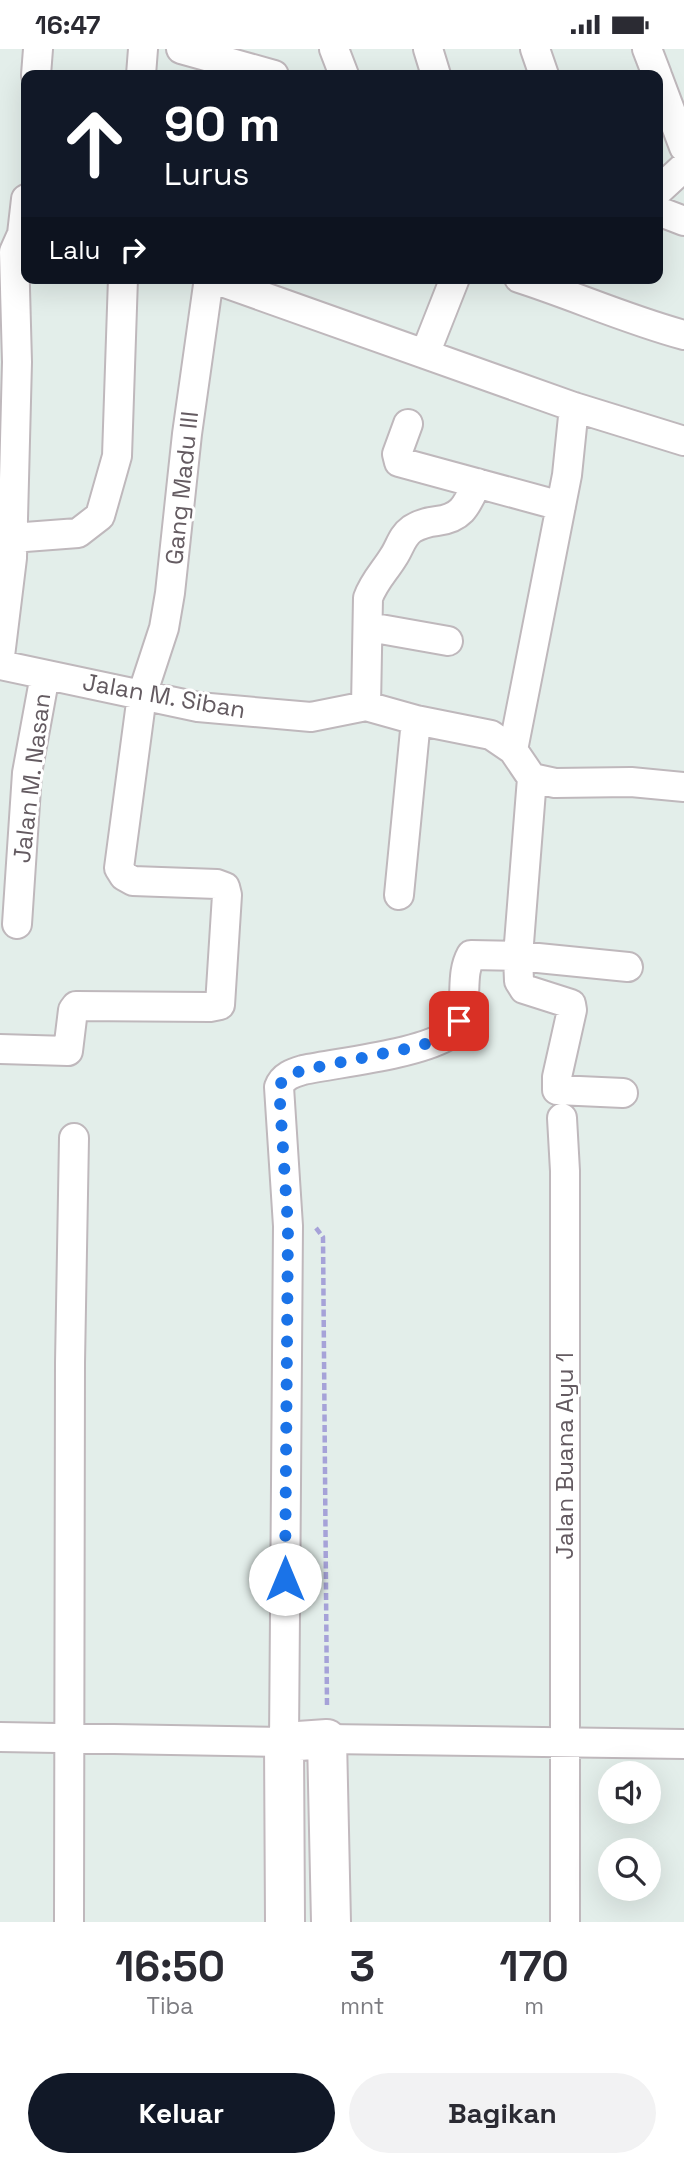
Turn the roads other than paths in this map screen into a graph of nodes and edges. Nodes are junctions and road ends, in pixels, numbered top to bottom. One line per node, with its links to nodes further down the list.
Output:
1 (38, 49): 8 (street)
2 (143, 49): 9 (street)
3 (181, 49): 10 (street)
4 (334, 49): 11 (street)
5 (428, 49): 12 (street)
6 (535, 49): 13 (street)
7 (647, 49): 14 (street)
8 (36, 70)
9 (141, 70)
10 (256, 70)
11 (342, 70)
12 (434, 70)
13 (542, 70)
14 (656, 70)
15 (663, 90): 16 (street)
16 (684, 147)
17 (684, 167): 18 (street)
18 (663, 186)
19 (21, 198): 20 (street)
20 (0, 199)
21 (663, 213): 22 (street)
22 (684, 221)
23 (21, 239): 29 (street)
24 (123, 284): 37 (street)
25 (209, 284): 43 (street, Gang Madu III)
26 (227, 284): 31 (street)
27 (453, 284): 31 (street)
28 (537, 284): 30 (street)
29 (9, 329): 37 (street)
30 (684, 335)
31 (425, 354): 32 (street)
32 (574, 407): 34 (street); 36 (street)
33 (408, 424): 35 (street)
34 (684, 441)
35 (477, 483): 36 (street); 38 (street)
36 (561, 506): 46 (street)
37 (12, 538): 40 (street)
38 (369, 627): 39 (street); 44 (street)
39 (448, 641)
40 (0, 656)
41 (0, 665): 42 (street, Jalan M. Siban)
42 (44, 675): 43 (street, Jalan M. Siban); 50 (street, Jalan M. Nasan)
43 (142, 695): 44 (street, Jalan M. Siban); 53 (street, Gang Madu III)
44 (366, 706): 45 (street, Jalan M. Siban)
45 (416, 720): 46 (street, Jalan M. Siban); 49 (street)
46 (513, 750): 47 (street, Jalan M. Siban)
47 (531, 778): 48 (street); 51 (street)
48 (684, 787)
49 (398, 895)
50 (17, 924)
51 (518, 956): 52 (street); 54 (street); 60 (street)
52 (628, 967)
53 (0, 1049)
54 (622, 1093)
55 (562, 1118): 61 (street, Jalan Buana Ayu 1)
56 (74, 1138): 58 (street)
57 (0, 1737): 58 (street)
58 (68, 1737): 60 (street); 63 (street)
59 (327, 1739): 60 (street); 61 (street); 65 (street)
60 (284, 1742): 64 (street)
61 (564, 1742): 62 (street); 66 (street, Jalan Buana Ayu 1)
62 (684, 1744)
63 (69, 1922)
64 (285, 1922)
65 (331, 1922)
66 (565, 1922)

